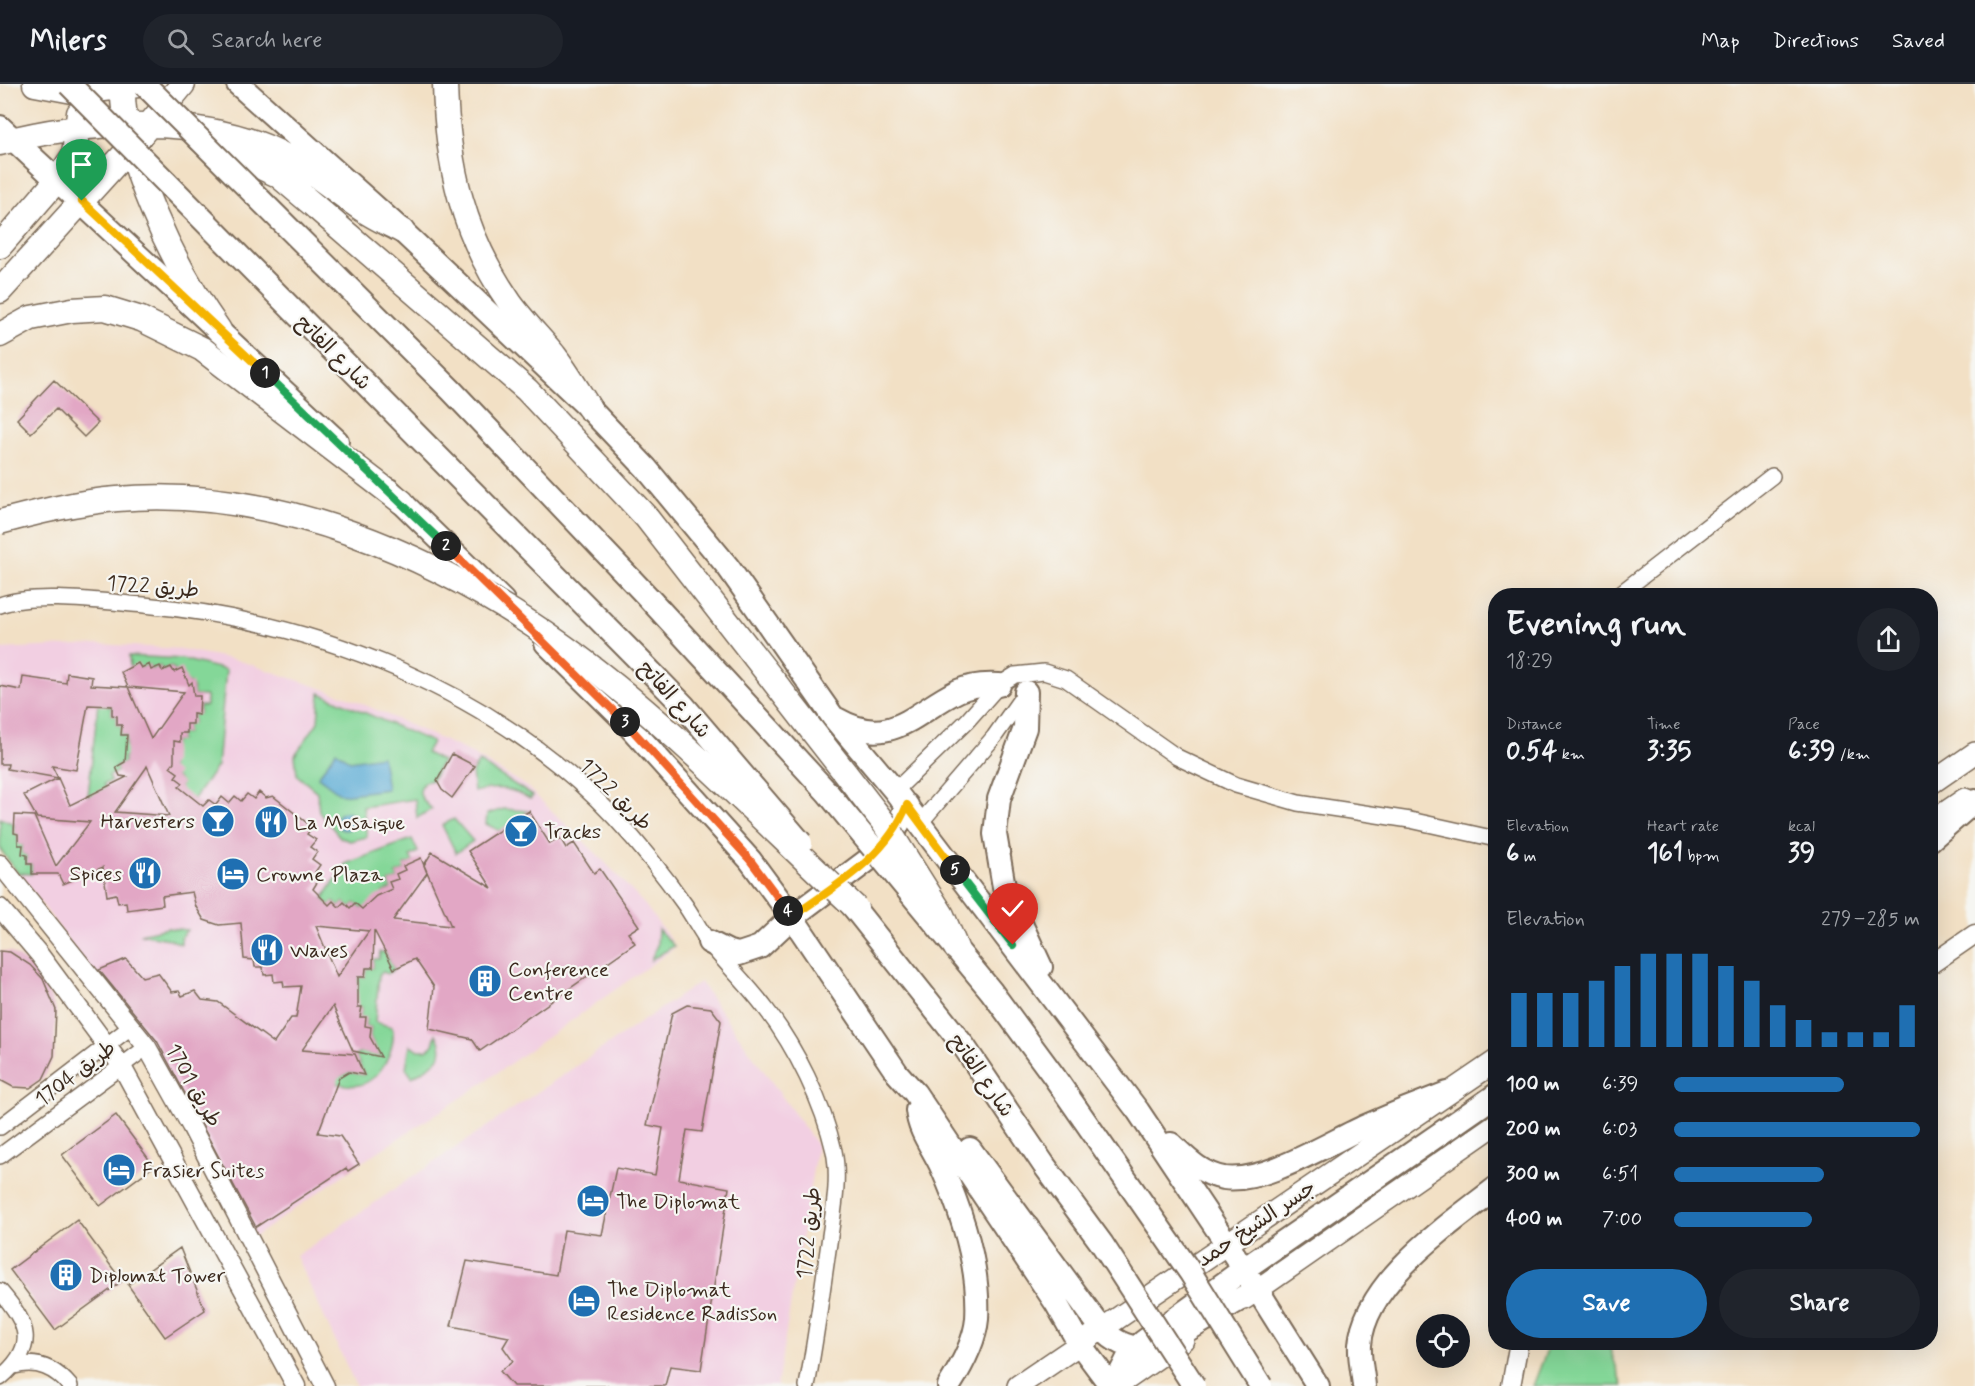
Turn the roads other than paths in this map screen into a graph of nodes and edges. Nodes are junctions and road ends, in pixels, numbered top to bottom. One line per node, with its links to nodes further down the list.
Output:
1 (35, 84): 7 (highway)
2 (150, 84): 6 (highway)
3 (183, 84): 8 (highway)
4 (238, 84): 14 (main road)
5 (445, 84): 19 (highway)
6 (130, 85): 7 (highway); 11 (highway); 42 (main road, bridge)
7 (75, 87): 9 (highway); 38 (main road, شارع الفاتح, bridge)
8 (163, 125): 11 (highway); 14 (highway); 42 (highway, bridge)
9 (79, 127): 10 (highway); 11 (highway); 12 (highway)
10 (5, 136): 12 (main road)
11 (129, 138): 13 (highway); 17 (highway)
12 (58, 179): 13 (main road); 15 (highway)
13 (82, 201): 16 (highway); 17 (main road)
14 (402, 231): 19 (main road)
15 (0, 246)
16 (0, 291)
17 (219, 330): 21 (main road)
18 (0, 335): 21 (highway)
19 (589, 408): 27 (main road)
20 (1772, 476): 23 (street)
21 (402, 502): 39 (main road)
22 (0, 522): 38 (highway, bridge)
23 (1627, 588)
24 (0, 605): 41 (street, طريق 1722)
25 (1029, 682): 26 (street); 32 (street); 35 (street); 44 (main road)
26 (999, 685): 27 (main road); 32 (street)
27 (833, 717): 32 (main road)
28 (1975, 753): 29 (main road)
29 (1938, 778)
30 (1975, 792): 33 (main road)
31 (1975, 801): 34 (main road)
32 (907, 806): 39 (main road); 44 (main road)
33 (1938, 817)
34 (1938, 833)
35 (1488, 837)
36 (0, 864): 45 (street, طريق 1701)
37 (0, 908): 46 (street)
38 (856, 908): 75 (main road, شارع الفاتح, bridge)
39 (792, 917): 41 (main road); 51 (main road)
40 (1975, 934): 43 (street)
41 (708, 942): 71 (street, طريق 1722)
42 (956, 948): 76 (main road, bridge)
43 (1938, 959)
44 (1059, 1006): 53 (main road)
45 (132, 1026): 46 (street, طريق 1704); 47 (street, طريق 1701)
46 (106, 1045): 48 (street); 54 (street, طريق 1704)
47 (147, 1047): 48 (street, طريق 1704); 70 (street, طريق 1701)
48 (120, 1065): 56 (street, طريق 1704); 69 (street)
49 (1488, 1066): 50 (main road, جسر الشيخ حمد)
50 (1447, 1093): 53 (main road); 58 (main road, جسر الشيخ حمد)
51 (915, 1094): 62 (main road); 63 (main road); 72 (main road)
52 (1488, 1101): 59 (main road)
53 (1138, 1111): 58 (main road)
54 (0, 1127)
55 (1488, 1130): 60 (main road)
56 (0, 1156)
57 (1488, 1194): 78 (main road)
58 (1226, 1243): 59 (main road); 62 (main road, جسر الشيخ حمد)
59 (1244, 1269): 60 (main road); 64 (main road)
60 (1257, 1289): 64 (main road); 74 (main road); 77 (main road)
61 (0, 1291): 66 (street)
62 (1101, 1328): 63 (main road, جسر الشيخ حمد); 64 (main road)
63 (1079, 1343): 73 (main road, جسر الشيخ حمد); 74 (main road)
64 (1138, 1348): 74 (main road)
65 (1517, 1350): 79 (street)
66 (14, 1366): 67 (street); 68 (street)
67 (0, 1378)
68 (70, 1386)
69 (296, 1386)
70 (325, 1386)
71 (807, 1386)
72 (949, 1386)
73 (1018, 1386)
74 (1114, 1386)
75 (1194, 1386)
76 (1261, 1386)
77 (1318, 1386)
78 (1364, 1386)
79 (1511, 1386)

